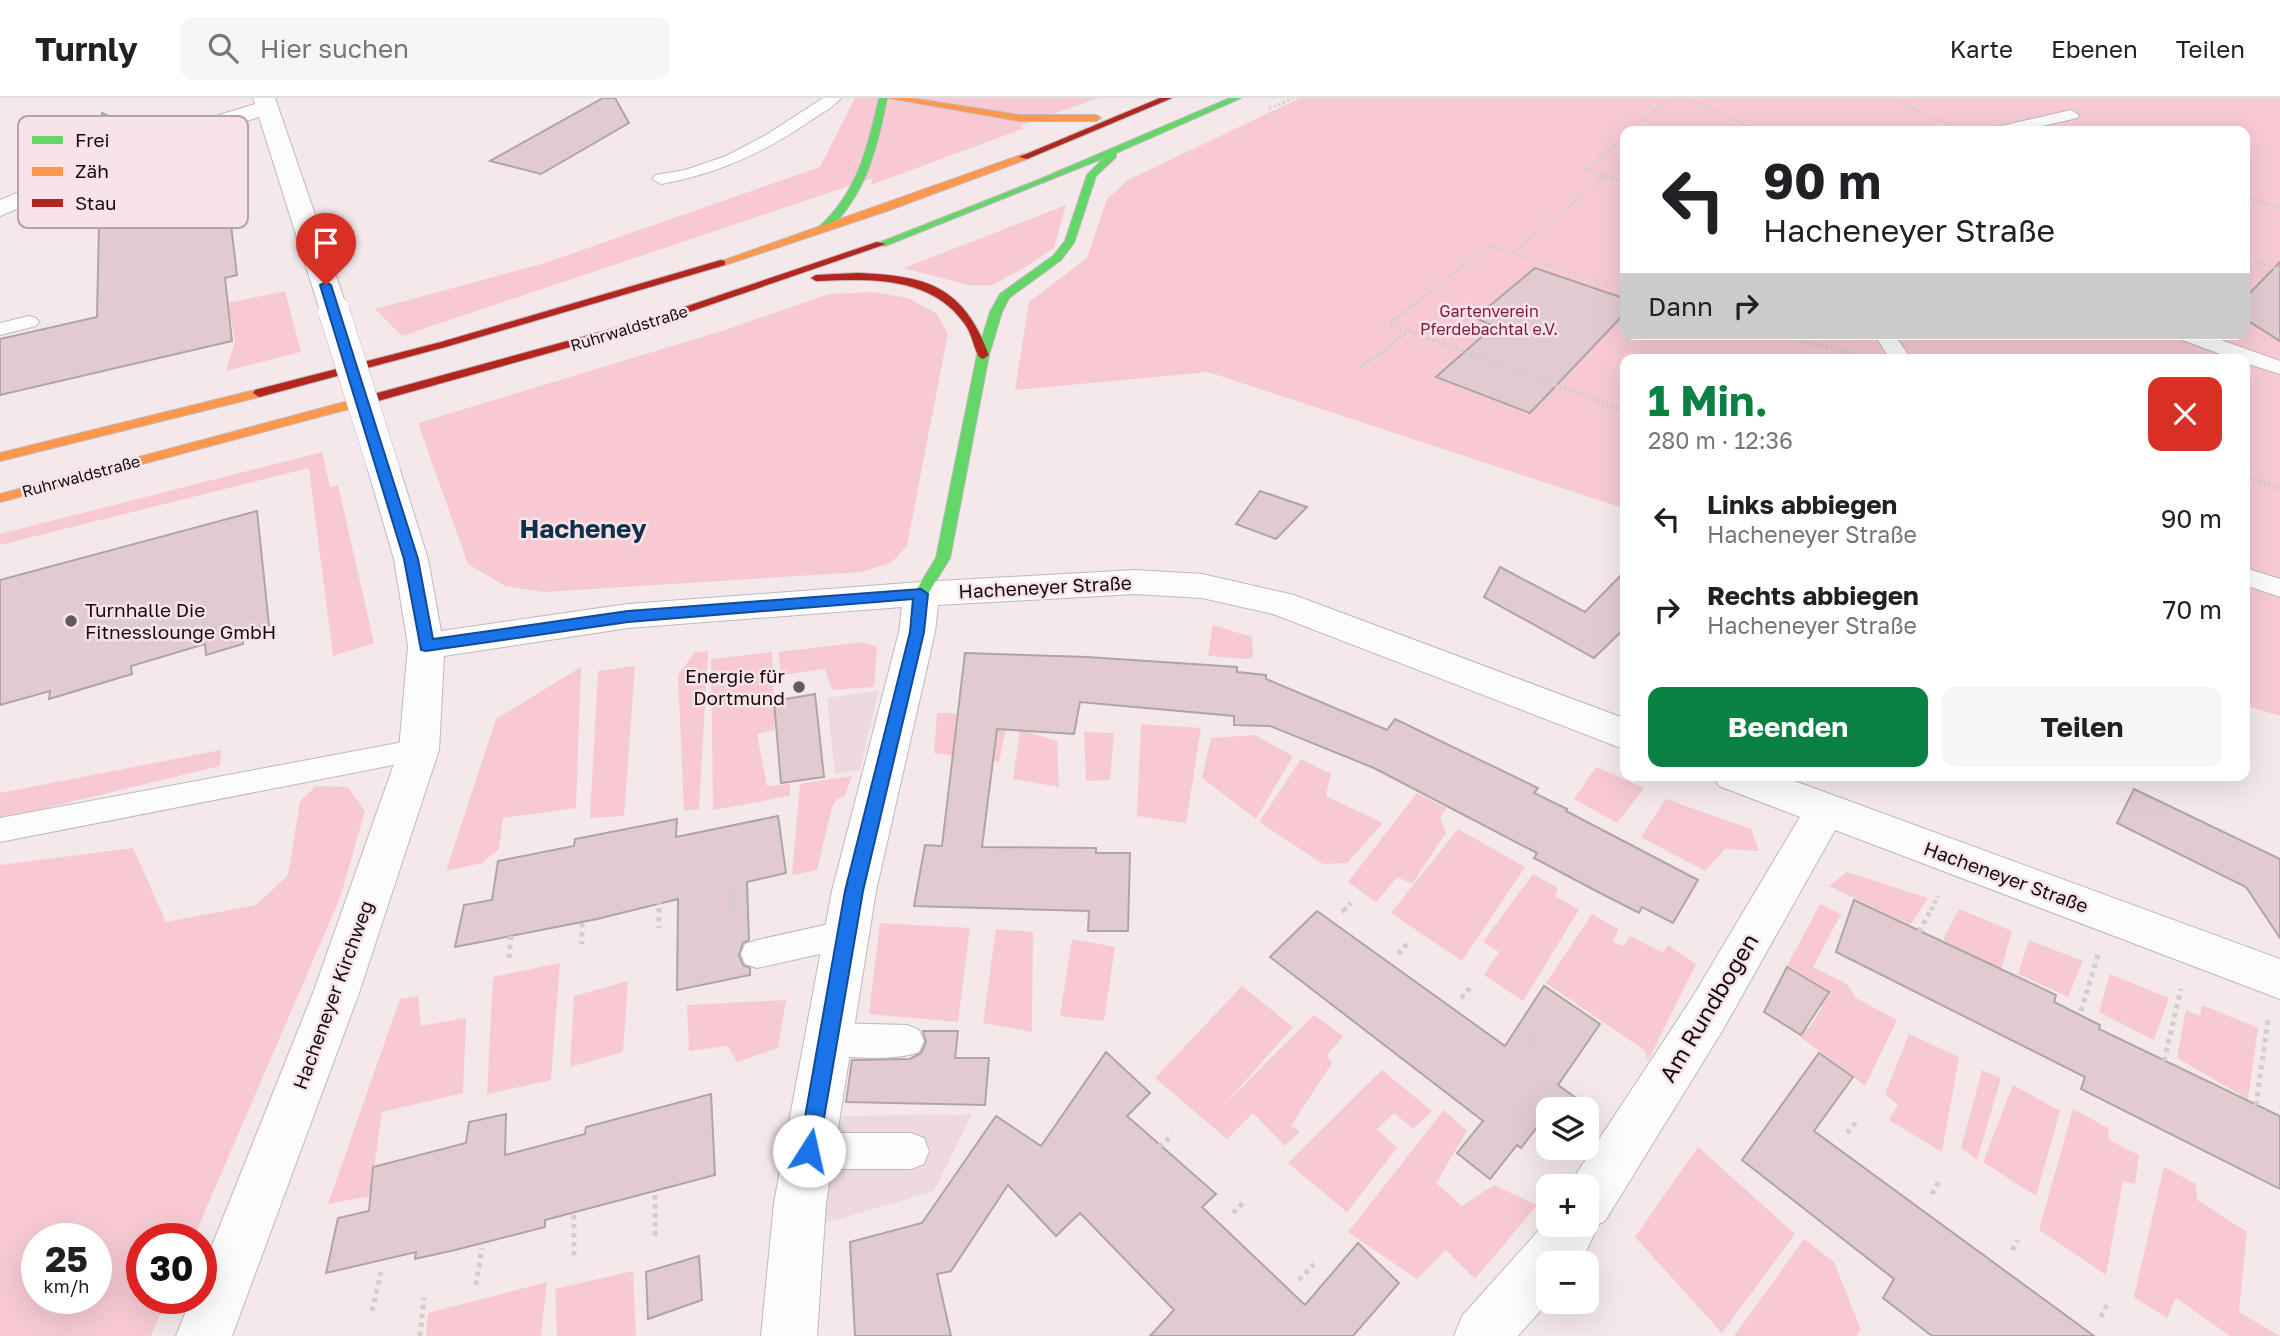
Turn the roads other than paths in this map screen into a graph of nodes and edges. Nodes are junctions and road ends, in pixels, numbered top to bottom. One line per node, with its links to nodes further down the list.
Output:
1 (833, 98): 12 (lane)
2 (883, 98): 15 (highway)
3 (893, 98): 7 (highway)
4 (1168, 98): 7 (highway, Ruhrwaldstraße)
5 (1237, 98): 11 (highway, Ruhrwaldstraße)
6 (265, 103): 9 (street); 29 (street, bridge)
7 (1146, 107): 15 (highway, Ruhrwaldstraße)
8 (2071, 115): 10 (lane)
9 (232, 116)
10 (2022, 126)
11 (1127, 147): 16 (highway, Ruhrwaldstraße); 21 (highway)
12 (661, 179)
13 (18, 201): 14 (street)
14 (0, 209)
15 (811, 235): 24 (highway, Ruhrwaldstraße)
16 (770, 282): 21 (highway); 25 (highway, Ruhrwaldstraße)
17 (29, 322): 18 (lane)
18 (0, 329)
19 (2201, 340): 20 (lane)
20 (2240, 354)
21 (983, 355): 28 (highway)
22 (2250, 357): 23 (lane)
23 (2280, 368)
24 (0, 457)
25 (0, 498)
26 (2250, 578): 27 (lane)
27 (2280, 588)
28 (921, 594): 29 (street, Hacheneyer Straße); 30 (street, Hacheneyer Straße); 35 (street)
29 (426, 646): 31 (street, Hacheneyer Kirchweg)
30 (1620, 733)
31 (419, 750): 34 (lane); 44 (street, Hacheneyer Kirchweg)
32 (1749, 781): 33 (street, Hacheneyer Straße)
33 (1825, 810): 37 (street, Hacheneyer Straße); 42 (street, Am Rundbogen)
34 (0, 830)
35 (847, 934): 36 (lane); 38 (street)
36 (757, 954)
37 (2280, 979)
38 (829, 1039): 39 (lane); 40 (street)
39 (906, 1041)
40 (809, 1151): 41 (lane); 45 (street)
41 (911, 1151)
42 (1599, 1184)
43 (1566, 1237): 46 (street)
44 (204, 1336)
45 (789, 1336)
46 (1482, 1336)

